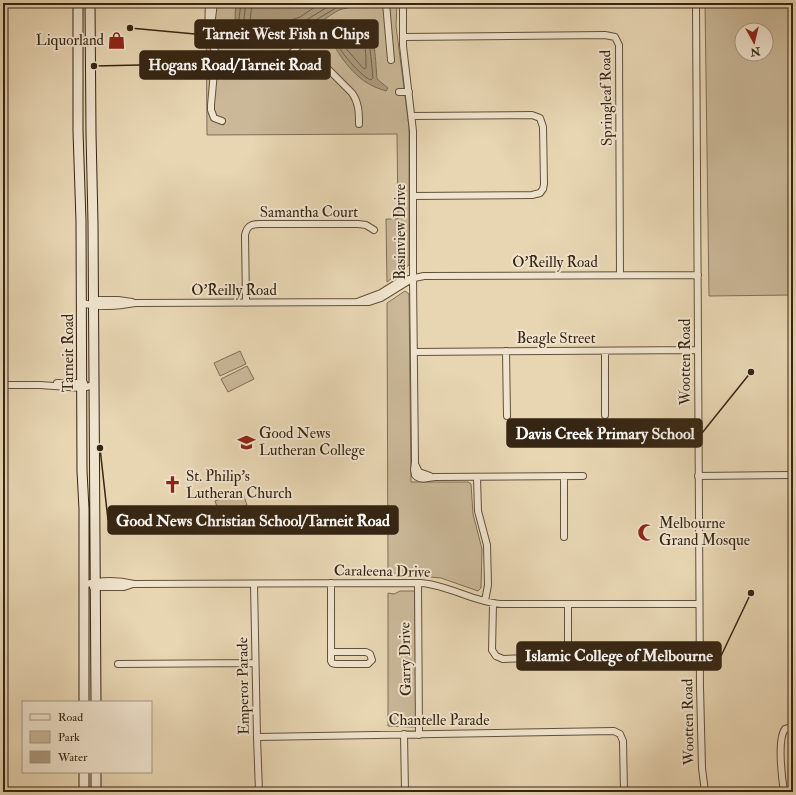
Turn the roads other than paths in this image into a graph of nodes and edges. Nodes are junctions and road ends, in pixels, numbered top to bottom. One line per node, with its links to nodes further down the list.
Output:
1 (78, 3): 24 (main road, Tarneit Road)
2 (90, 3): 25 (main road, Tarneit Road)
3 (209, 3): 8 (street)
4 (214, 3): 8 (street)
5 (386, 3): 13 (street)
6 (403, 3): 10 (street, Basinview Drive)
7 (696, 3): 21 (street, Wootten Road)
8 (209, 31): 11 (street)
9 (326, 36): 12 (street)
10 (403, 37): 15 (street, Basinview Drive); 22 (street, Springleaf Road)
11 (220, 57): 12 (street); 17 (street)
12 (285, 58): 18 (street)
13 (391, 60)
14 (399, 92): 15 (street)
15 (409, 92): 16 (street, Basinview Drive)
16 (412, 116): 19 (street, Basinview Drive); 19 (street)
17 (222, 121)
18 (359, 124)
19 (413, 196): 23 (street, Basinview Drive)
20 (374, 230): 26 (street, Samantha Court)
21 (698, 274): 22 (street, O'Reilly Road); 27 (street, Wootten Road)
22 (620, 275): 23 (street, O'Reilly Road)
23 (413, 278): 26 (street, O'Reilly Road); 30 (street, Basinview Drive)
24 (82, 303): 25 (street, O'Reilly Road); 32 (main road, Tarneit Road)
25 (94, 303): 26 (street, O'Reilly Road); 33 (main road, Tarneit Road)
26 (246, 303)
27 (698, 350): 29 (street, Beagle Street); 39 (street, Wootten Road)
28 (506, 351): 29 (street, Beagle Street); 30 (street, Beagle Street); 35 (street)
29 (605, 351): 34 (street)
30 (414, 352): 40 (street, Basinview Drive)
31 (3, 385): 32 (street)
32 (82, 385): 33 (street); 46 (main road, Tarneit Road)
33 (94, 385): 44 (main road, Tarneit Road)
34 (605, 415)
35 (507, 416)
36 (793, 475): 39 (street)
37 (564, 476): 38 (street, Basinview Drive); 40 (street, Basinview Drive); 41 (street)
38 (583, 476)
39 (698, 476): 50 (street, Wootten Road)
40 (477, 477): 47 (street)
41 (564, 537)
42 (331, 583): 43 (street, Caraleena Drive); 45 (street, Caraleena Drive); 51 (street)
43 (418, 583): 47 (street, Caraleena Drive); 58 (street, Garry Drive)
44 (94, 584): 45 (street, Caraleena Drive); 46 (street, Caraleena Drive); 55 (main road, Tarneit Road)
45 (254, 584): 52 (street, Emperor Parade)
46 (83, 585): 54 (main road, Tarneit Road)
47 (485, 601): 48 (street, Caraleena Drive)
48 (493, 604): 49 (street, Caraleena Drive); 49 (street)
49 (568, 604): 50 (street, Caraleena Drive)
50 (699, 604): 67 (street, Wootten Road)
51 (331, 652): 51 (street)
52 (255, 663): 53 (street); 59 (street, Emperor Parade)
53 (118, 664)
54 (84, 701)
55 (96, 701)
56 (793, 726): 68 (street)
57 (404, 734): 58 (street, Chantelle Parade); 59 (street, Chantelle Parade); 65 (street)
58 (419, 735): 66 (street, Chantelle Parade)
59 (256, 737): 62 (street, Emperor Parade)
60 (84, 773): 63 (main road)
61 (96, 773): 64 (main road)
62 (258, 791)
63 (84, 792)
64 (96, 792)
65 (405, 792)
66 (624, 792)
67 (705, 792)
68 (784, 792)

